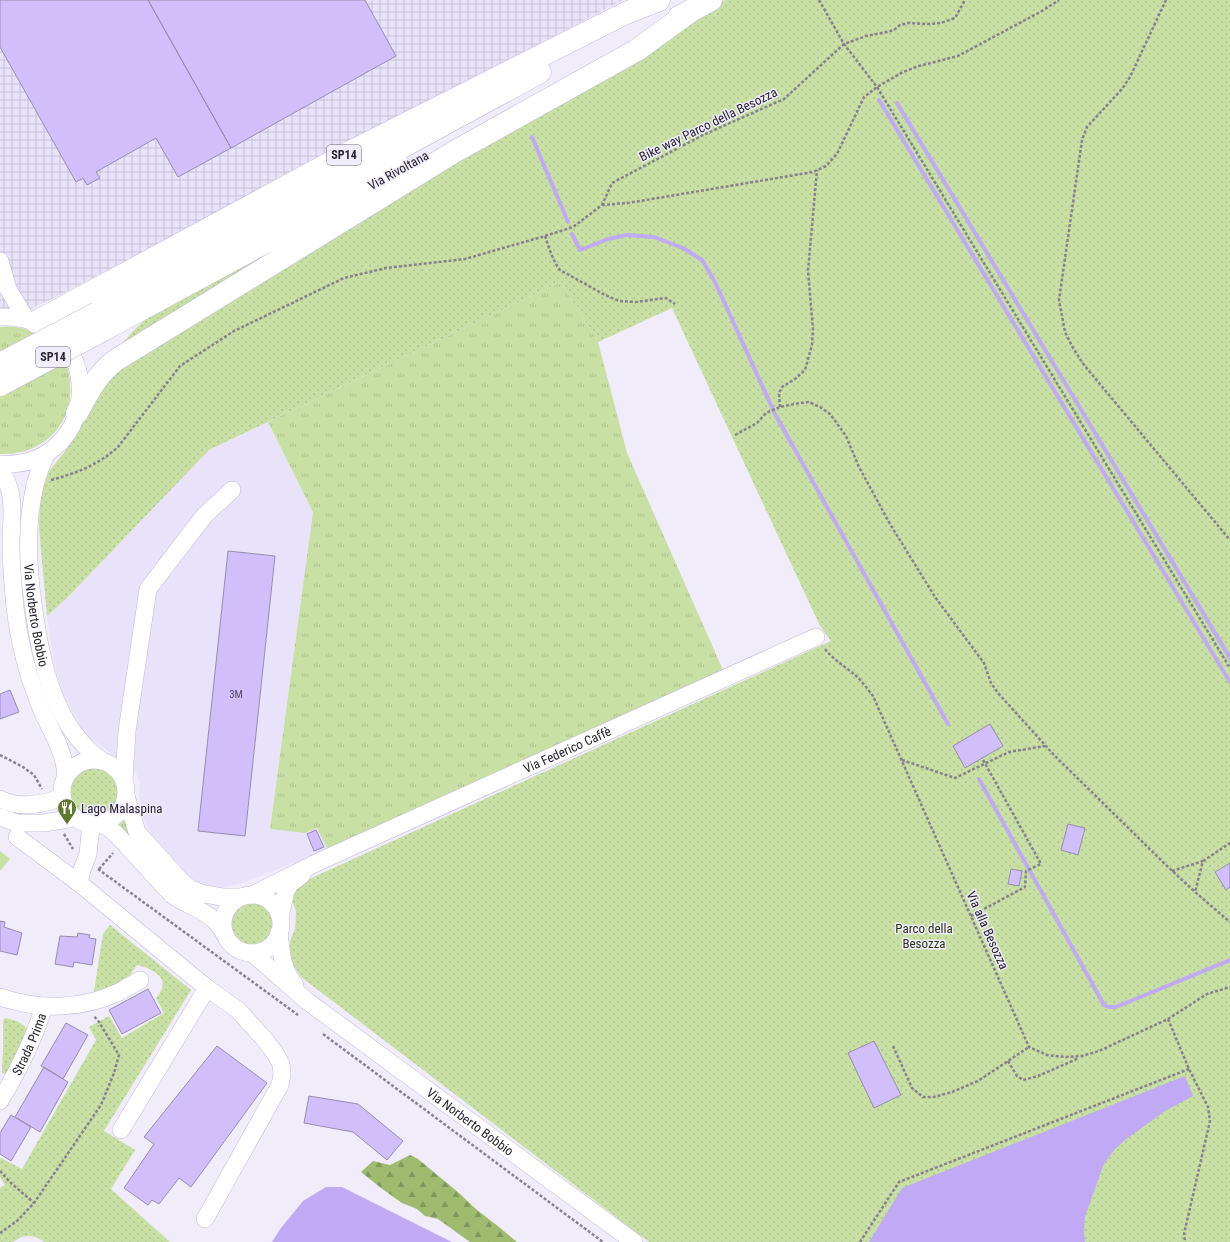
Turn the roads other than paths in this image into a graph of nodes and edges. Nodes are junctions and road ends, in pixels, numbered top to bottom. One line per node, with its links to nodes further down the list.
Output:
1 (659, 0): 7 (highway, SP14)
2 (673, 0): 8 (highway, Via Rivoltana / SP14)
3 (711, 0): 4 (highway, SP14)
4 (692, 10): 8 (highway, Via Rivoltana / SP14); 11 (highway, SP14)
5 (0, 261): 7 (street, Via Norberto Bobbio)
6 (0, 317): 7 (street, Via Norberto Bobbio)
7 (31, 320): 11 (street, Via Norberto Bobbio)
8 (101, 321): 9 (highway, SP14, bridge); 10 (highway, SP14, bridge)
9 (0, 364)
10 (0, 385)
11 (77, 414): 12 (street, Via Norberto Bobbio)
12 (46, 454): 13 (street, Via Norberto Bobbio); 18 (street, Via Norberto Bobbio)
13 (0, 464)
14 (0, 472): 19 (street, Via Norberto Bobbio)
15 (232, 490): 17 (street)
16 (816, 637): 26 (street, Via Federico Caffè)
17 (126, 741): 18 (street); 20 (street)
18 (106, 762): 19 (street); 20 (street, Via Norberto Bobbio)
19 (66, 775): 21 (street, Via Norberto Bobbio)
20 (125, 788): 24 (street); 28 (street, Via Norberto Bobbio)
21 (62, 797): 22 (street); 24 (street, Via Norberto Bobbio)
22 (0, 799)
23 (0, 817): 24 (street)
24 (88, 821): 27 (street); 30 (street, Via Norberto Bobbio)
25 (17, 837): 27 (street)
26 (318, 862): 28 (street); 29 (street)
27 (80, 877): 33 (street)
28 (247, 896): 29 (street, Via Norberto Bobbio); 30 (street)
29 (280, 924): 31 (street); 35 (street, Via Norberto Bobbio)
30 (224, 933): 31 (street, Via Norberto Bobbio)
31 (252, 953): 35 (street, Via Norberto Bobbio)
32 (140, 980): 36 (street, Strada Prima)
33 (207, 988): 38 (street); 39 (street)
34 (0, 998): 36 (street, Strada Prima)
35 (307, 1001): 40 (street, Via Norberto Bobbio)
36 (44, 1006): 37 (street, Strada Prima)
37 (0, 1101)
38 (121, 1130)
39 (205, 1218)
40 (634, 1242)

